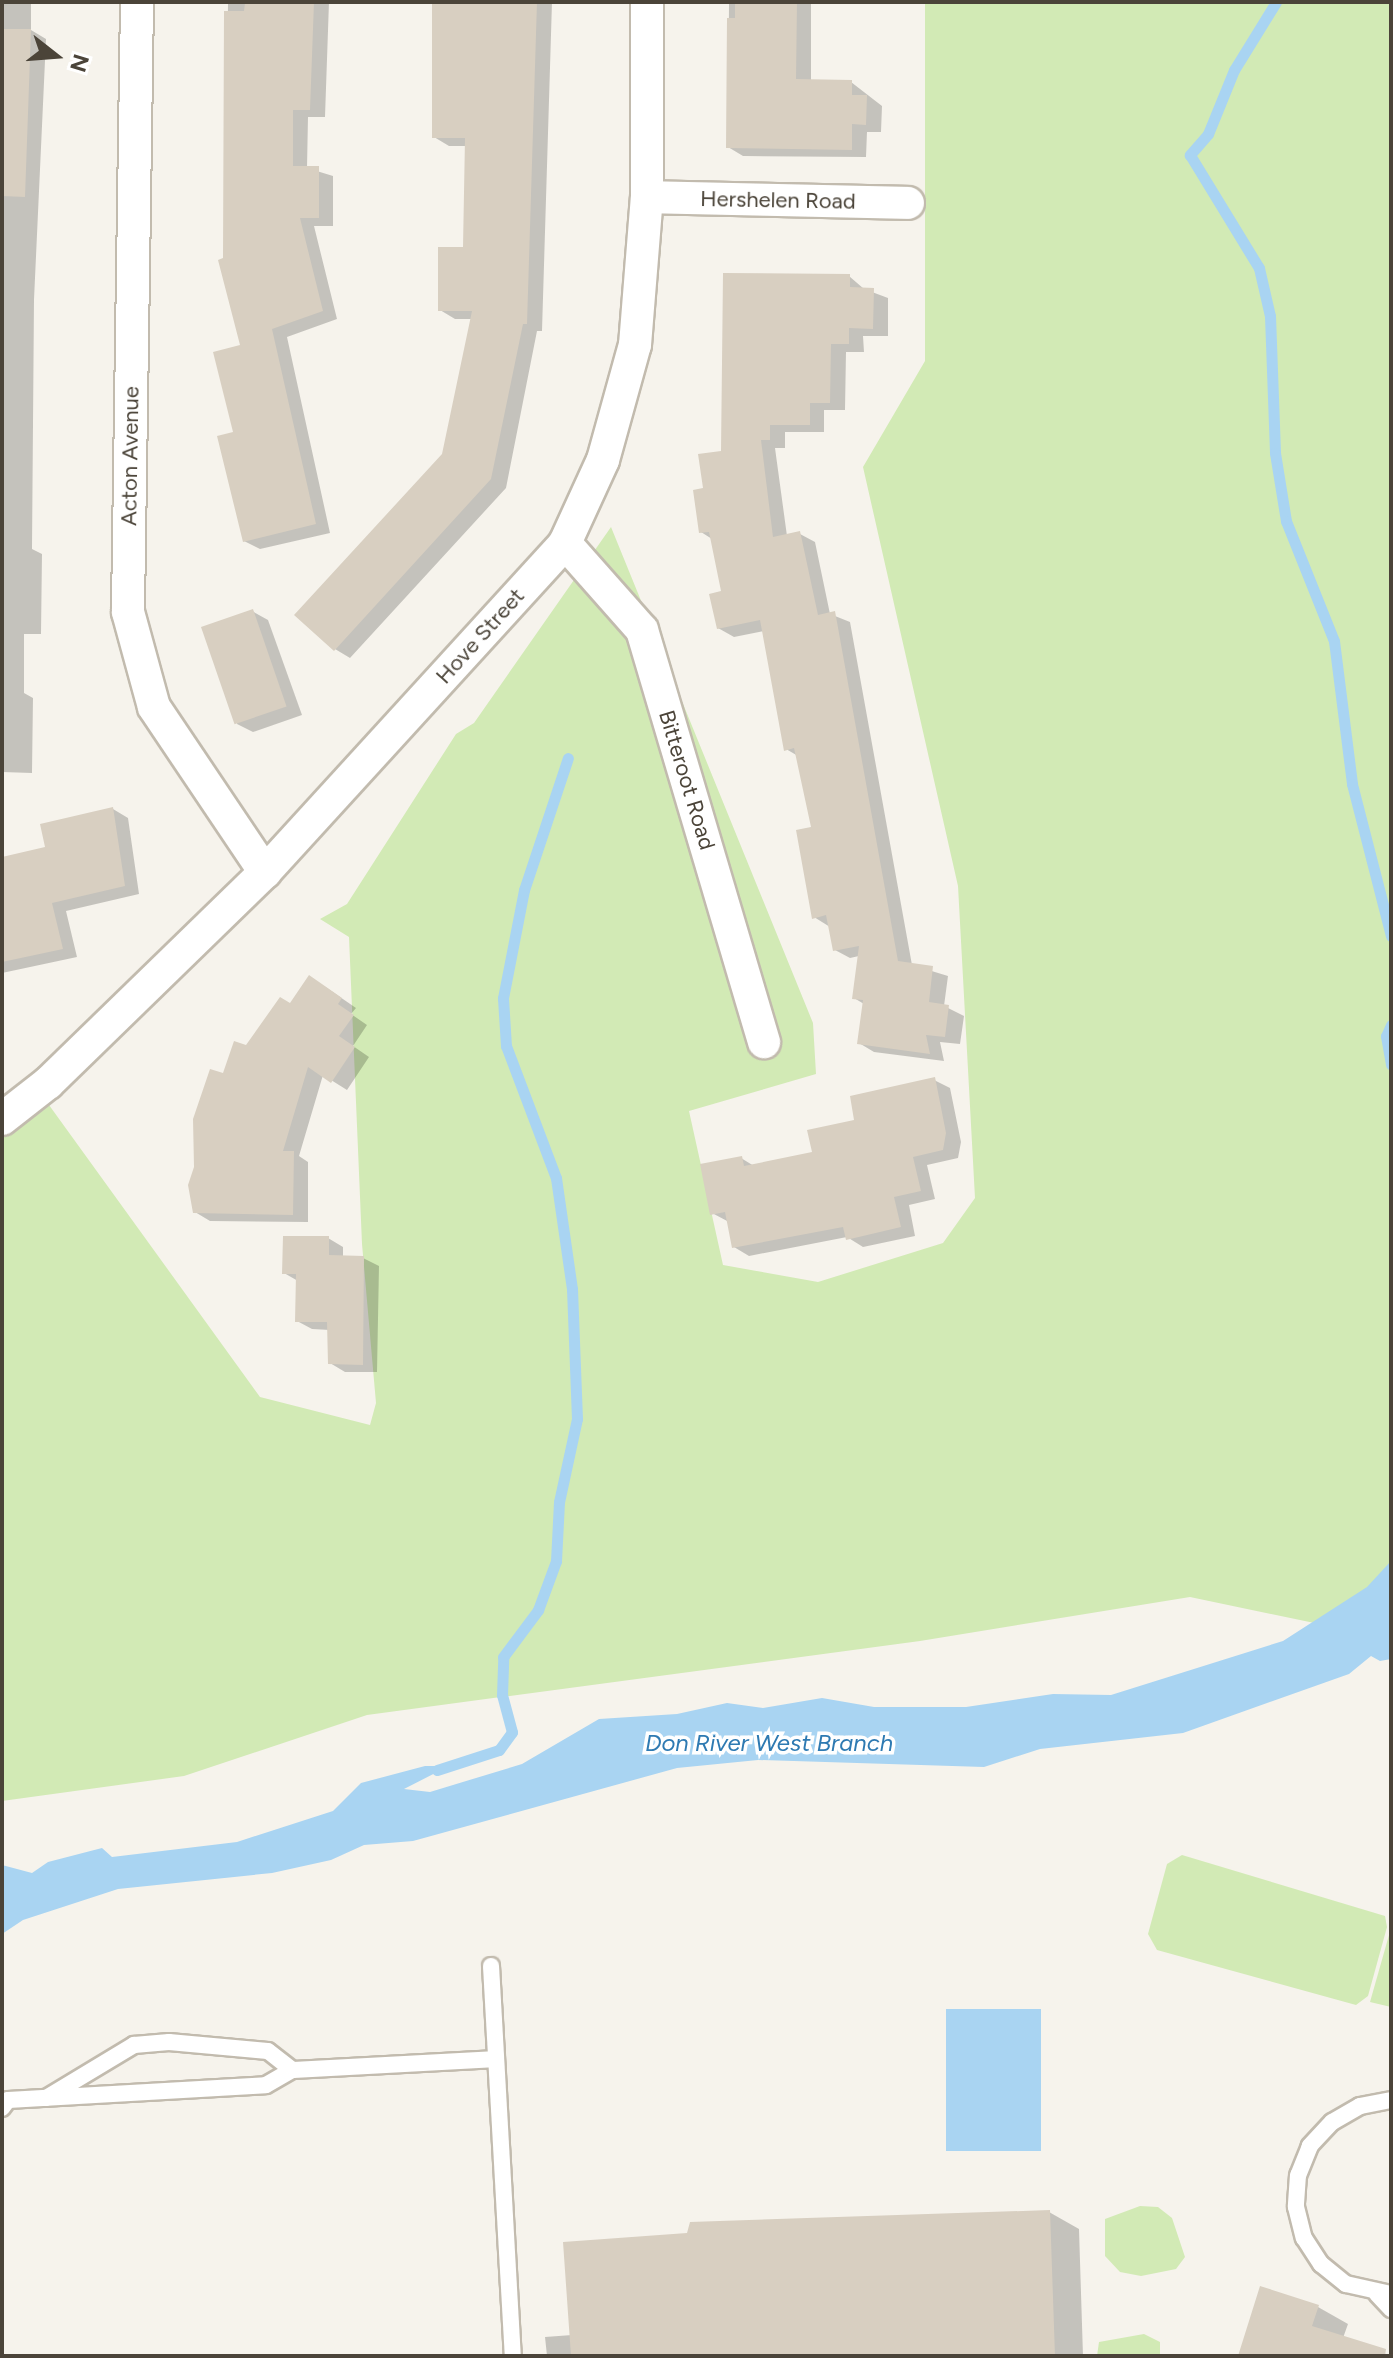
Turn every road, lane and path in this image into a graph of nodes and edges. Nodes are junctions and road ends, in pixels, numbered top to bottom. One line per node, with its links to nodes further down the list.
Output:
1 (137, 2): 6 (street, Acton Avenue)
2 (647, 2): 3 (street, Hove Street)
3 (647, 197): 4 (street, Hershelen Road); 5 (street, Hove Street)
4 (908, 203)
5 (565, 543): 6 (street, Hove Street); 7 (street, Bitteroot Road)
6 (265, 872): 8 (street, Hove Street)
7 (764, 1042)
8 (2, 1119)
9 (491, 1966): 10 (lane)
10 (494, 2059): 11 (lane); 17 (lane)
11 (292, 2070): 12 (lane); 12 (lane)
12 (45, 2099): 13 (lane)
13 (4, 2100)
14 (1391, 2100): 15 (lane)
15 (1384, 2294): 16 (lane)
16 (1391, 2309)
17 (513, 2356)

